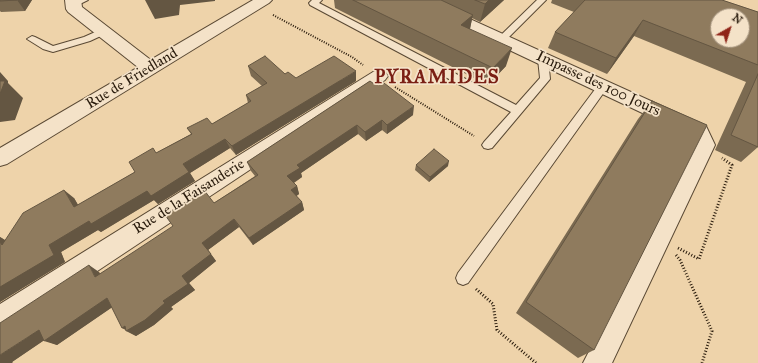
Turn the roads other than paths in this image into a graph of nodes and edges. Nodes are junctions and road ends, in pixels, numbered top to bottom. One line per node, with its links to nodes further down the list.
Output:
1 (318, 0): 13 (lane)
2 (414, 0): 8 (street, Impasse des 100 Jours)
3 (542, 0): 8 (lane)
4 (76, 2): 6 (street)
5 (260, 3): 10 (street, Rue de Friedland)
6 (102, 32): 7 (lane); 10 (street)
7 (32, 39)
8 (501, 40): 9 (street, Impasse des 100 Jours)
9 (543, 59): 12 (street, Impasse des 100 Jours); 13 (lane)
10 (150, 68): 15 (street, Rue de Friedland)
11 (379, 76): 17 (street, Rue de la Faisanderie)
12 (603, 86): 16 (lane); 18 (street, Impasse des 100 Jours)
13 (518, 110): 14 (lane)
14 (488, 145)
15 (0, 158)
16 (464, 278)
17 (0, 319)
18 (597, 363)

